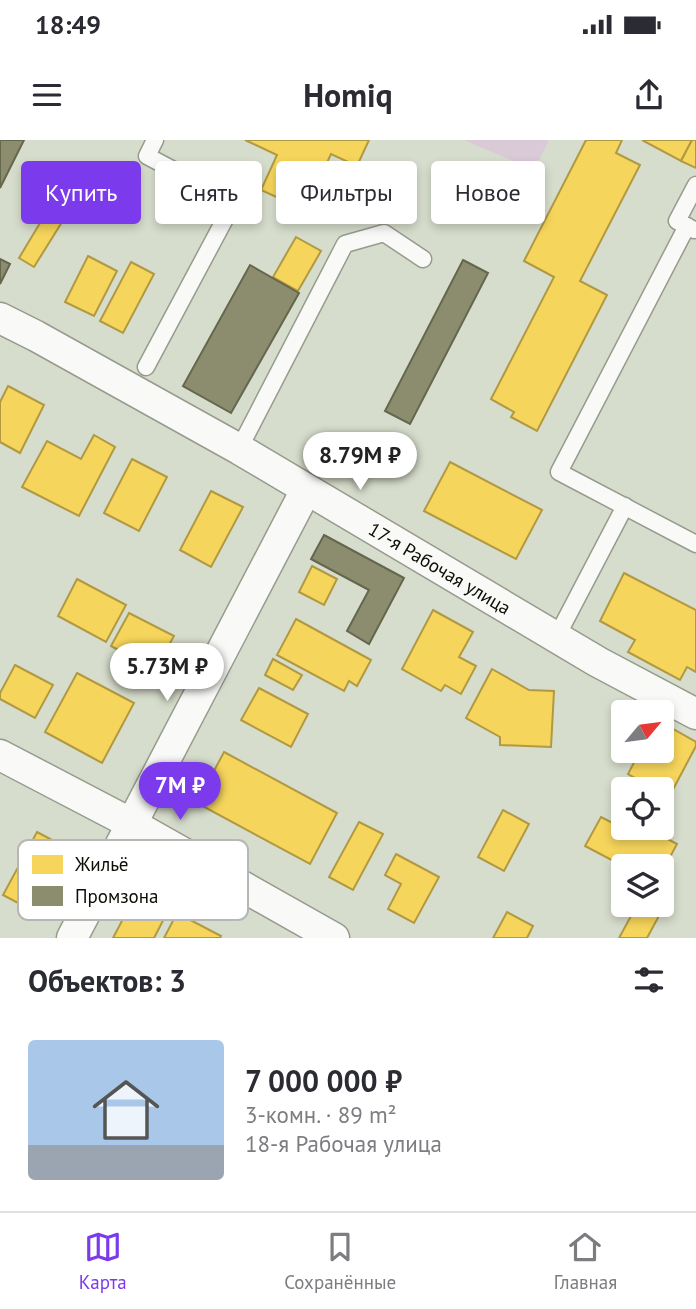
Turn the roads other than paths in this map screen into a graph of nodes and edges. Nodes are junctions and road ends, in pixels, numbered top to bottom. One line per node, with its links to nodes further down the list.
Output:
1 (155, 140): 6 (lane)
2 (696, 185): 3 (lane)
3 (691, 228): 9 (lane)
4 (423, 259): 7 (lane)
5 (0, 318): 7 (street, 17-я Рабочая улица)
6 (146, 367)
7 (239, 449): 8 (street, 17-я Рабочая улица)
8 (306, 490): 11 (street, 17-я Рабочая улица); 14 (street)
9 (625, 506): 10 (lane); 11 (lane)
10 (696, 544)
11 (556, 638): 12 (street, 17-я Рабочая улица)
12 (696, 714)
13 (0, 755): 14 (street)
14 (132, 824): 15 (street); 16 (street)
15 (124, 840)
16 (160, 840)
17 (248, 889): 20 (street)
18 (81, 920): 19 (street)
19 (72, 938)
20 (334, 938)

